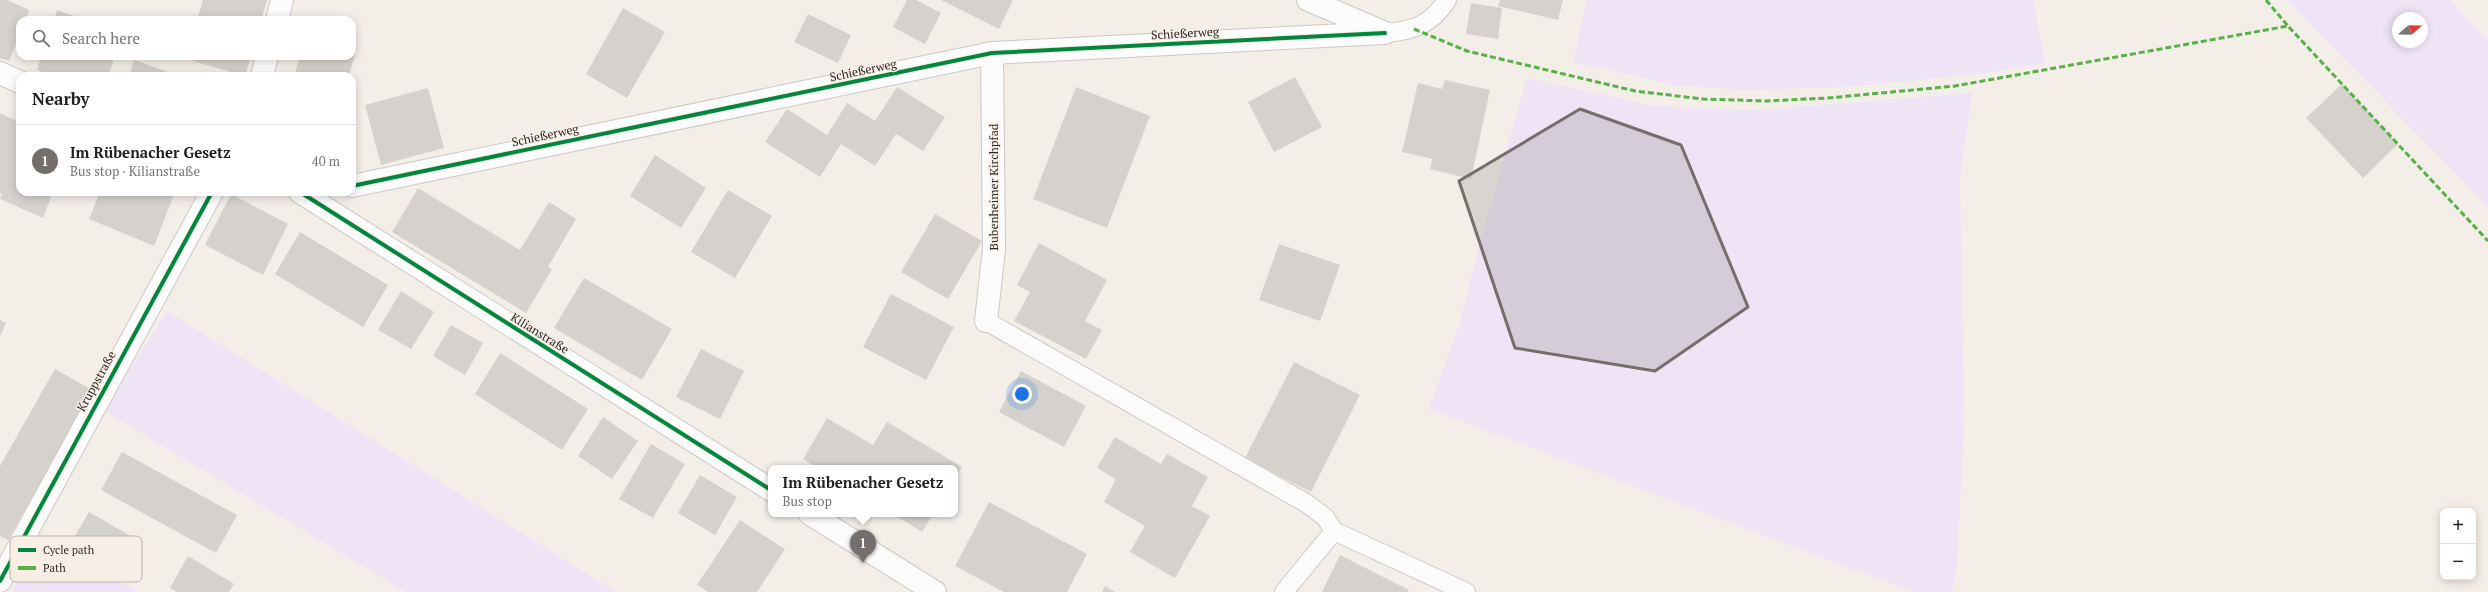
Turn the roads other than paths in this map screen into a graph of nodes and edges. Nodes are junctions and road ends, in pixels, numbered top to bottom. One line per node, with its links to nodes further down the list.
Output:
1 (282, 0): 4 (street)
2 (1308, 0): 5 (street)
3 (1447, 0): 5 (lane)
4 (278, 16)
5 (1385, 33): 6 (street, Schießerweg)
6 (992, 53): 11 (street, Schießerweg); 14 (street, Bubenheimer Kirchpfad)
7 (266, 60): 8 (street)
8 (263, 72)
9 (0, 73): 10 (street)
10 (16, 80)
11 (356, 185)
12 (210, 196): 18 (street, Kruppstraße)
13 (314, 196): 15 (street, Kilianstraße)
14 (986, 321): 17 (lane)
15 (768, 488)
16 (815, 517): 21 (street)
17 (1334, 531): 22 (lane); 23 (lane)
18 (25, 536)
19 (10, 563): 20 (street, Kruppstraße)
20 (0, 581)
21 (935, 592)
22 (1284, 592)
23 (1466, 592)

